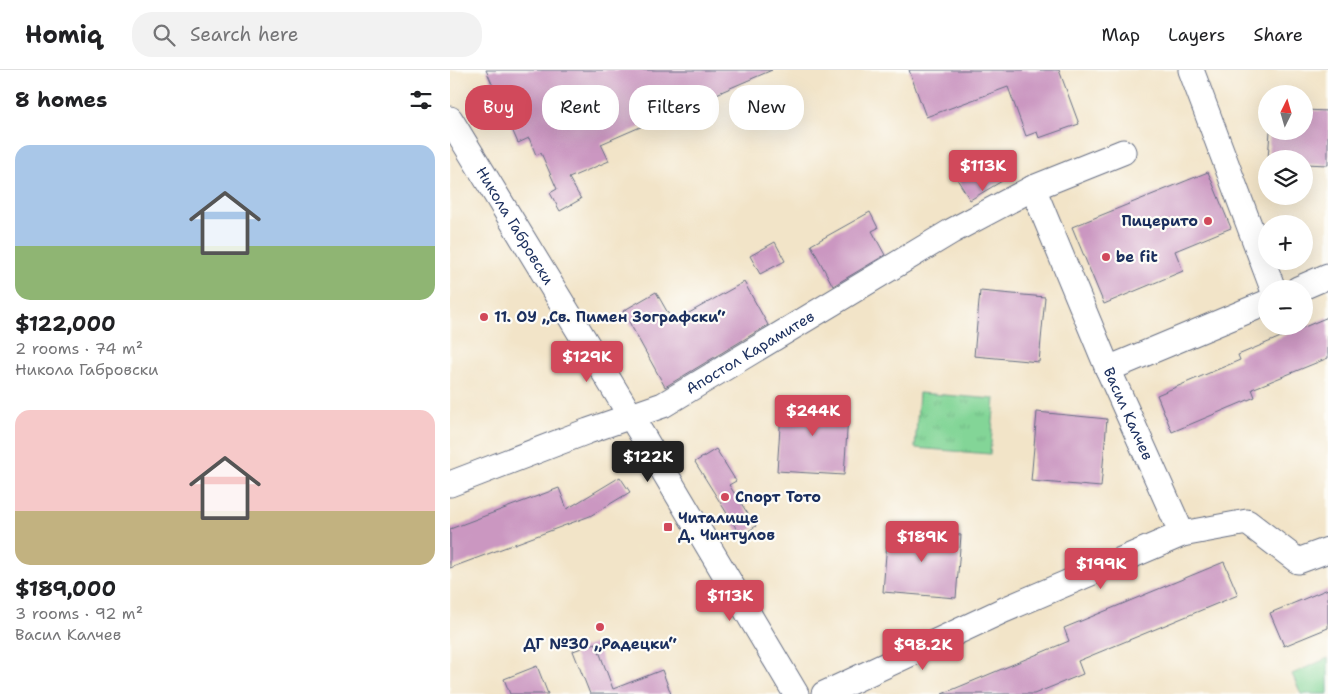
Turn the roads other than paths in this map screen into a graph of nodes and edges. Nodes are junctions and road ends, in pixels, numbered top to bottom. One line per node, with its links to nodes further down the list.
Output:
1 (1191, 70): 7 (street)
2 (450, 119): 3 (street, Никола Габровски)
3 (457, 143): 11 (street, Никола Габровски)
4 (1123, 152): 5 (street, Апостол Карамитев)
5 (1033, 188): 10 (street); 11 (street, Апостол Карамитев)
6 (1328, 276): 8 (street)
7 (1270, 280)
8 (1313, 282)
9 (1258, 305): 10 (street, Васил Калчев)
10 (1108, 369): 13 (street, Васил Калчев)
11 (631, 416): 12 (street, Апостол Карамитев); 15 (street, Никола Габровски)
12 (450, 484)
13 (1182, 534): 14 (street); 16 (street)
14 (1328, 550)
15 (796, 694)
16 (824, 694)

